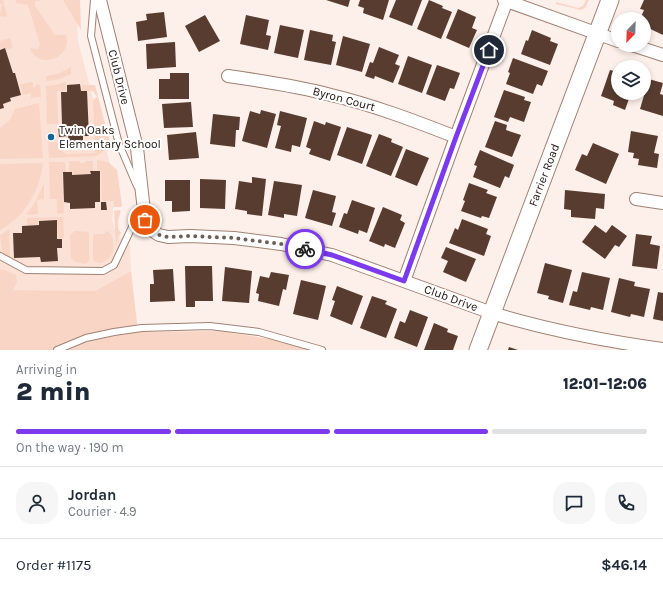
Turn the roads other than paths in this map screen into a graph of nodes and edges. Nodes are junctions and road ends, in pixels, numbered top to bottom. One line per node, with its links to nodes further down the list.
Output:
1 (94, 0): 12 (lane)
2 (100, 0): 12 (street, Club Drive)
3 (506, 0): 5 (street); 10 (street)
4 (610, 0): 5 (street, Farrier Road)
5 (598, 34): 6 (street); 16 (street, Farrier Road)
6 (611, 39)
7 (651, 51): 8 (street)
8 (663, 55)
9 (228, 76): 10 (street, Byron Court)
10 (456, 137): 15 (street)
11 (636, 199): 13 (street)
12 (142, 201): 14 (lane); 15 (street, Club Drive)
13 (663, 203)
14 (0, 256)
15 (404, 281): 16 (street, Club Drive)
16 (492, 313): 17 (street, Club Drive); 20 (street, Farrier Road)
17 (663, 349)
18 (57, 350): 19 (lane)
19 (322, 350)
20 (478, 350)

